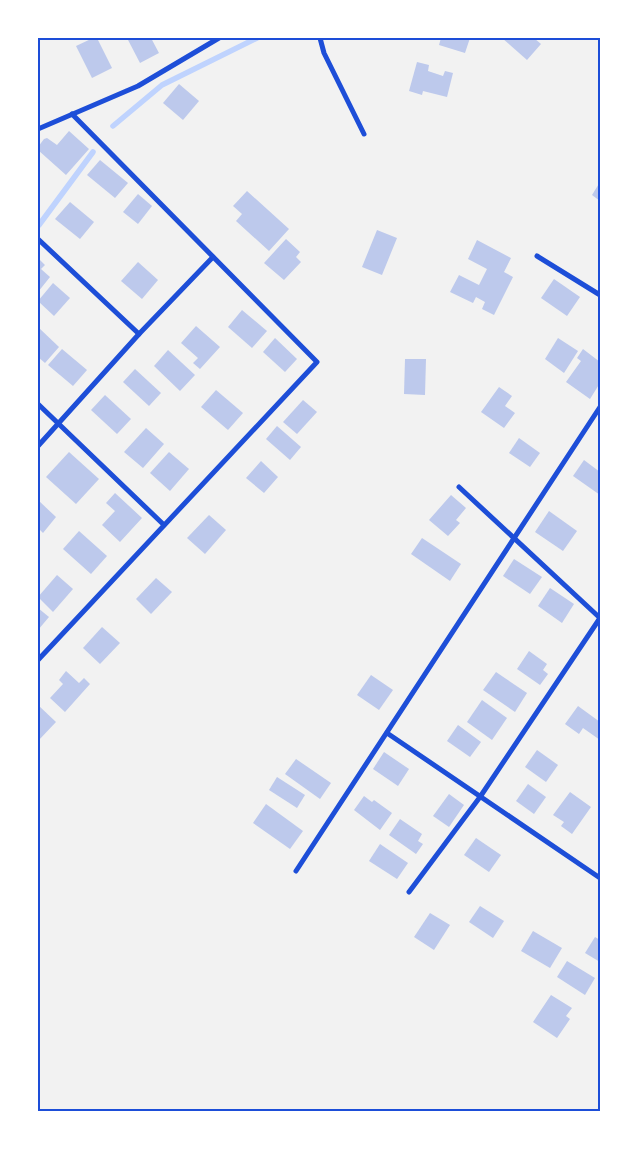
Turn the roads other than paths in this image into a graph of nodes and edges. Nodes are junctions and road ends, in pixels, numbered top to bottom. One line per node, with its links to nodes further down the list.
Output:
1 (219, 38): 3 (street)
2 (320, 38): 5 (street)
3 (72, 114): 4 (street); 7 (street)
4 (38, 129)
5 (364, 134)
6 (38, 239): 10 (street)
7 (213, 256): 10 (street); 16 (street)
8 (537, 256): 9 (street)
9 (600, 295)
10 (139, 334): 13 (street)
11 (38, 404): 13 (street)
12 (600, 407): 17 (street)
13 (58, 424): 14 (street); 16 (street)
14 (38, 446)
15 (459, 487): 17 (street)
16 (164, 525): 19 (street)
17 (515, 539): 18 (street); 20 (street)
18 (600, 618): 21 (street)
19 (38, 660)
20 (387, 733): 21 (street); 22 (street)
21 (480, 797): 23 (street); 24 (street)
22 (296, 871)
23 (600, 878)
24 (409, 892)

